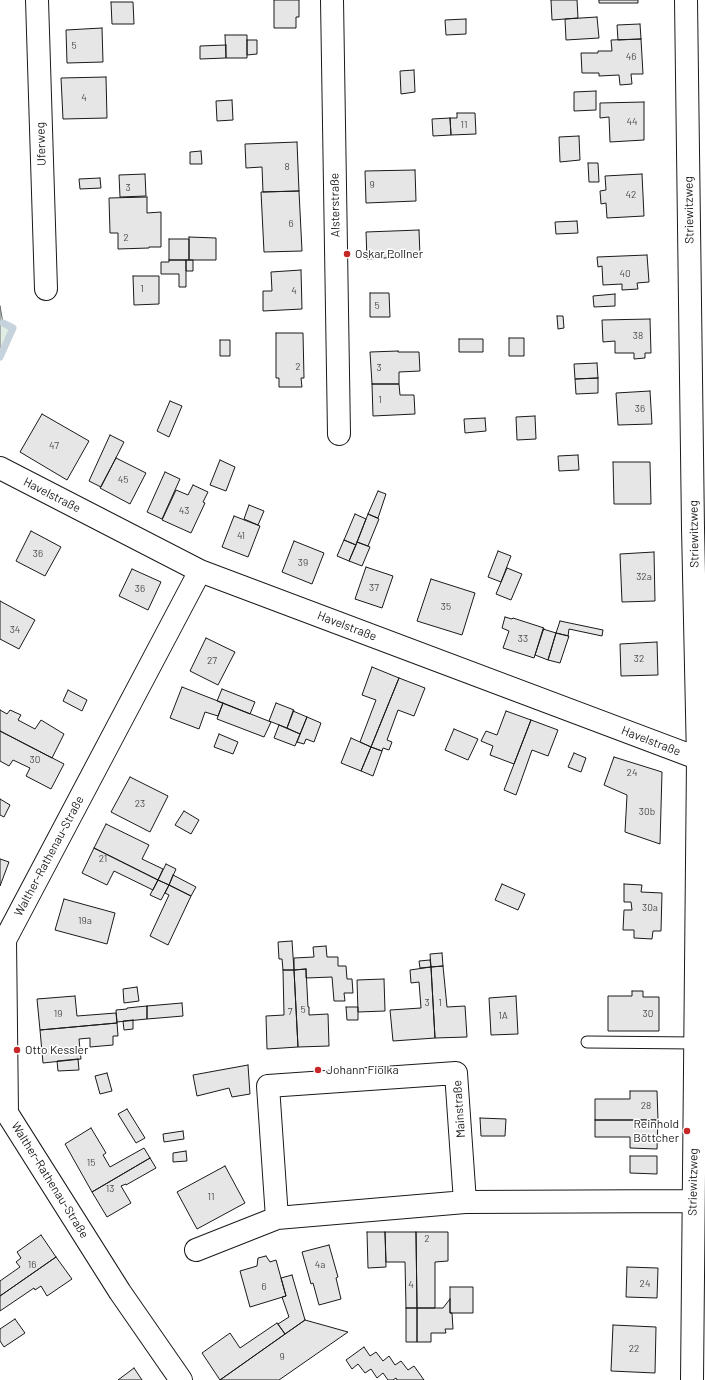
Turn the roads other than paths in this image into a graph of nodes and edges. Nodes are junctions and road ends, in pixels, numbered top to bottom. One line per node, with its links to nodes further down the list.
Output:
1 (37, 0): 4 (street, Uferweg)
2 (332, 0): 5 (street, Alsterstraße)
3 (686, 0): 8 (street, Striewitzweg)
4 (46, 289)
5 (339, 434)
6 (0, 468): 7 (street, Havelstraße)
7 (200, 570): 8 (street, Havelstraße); 15 (street, Walther-Rathenau-Straße)
8 (702, 760): 10 (street, Striewitzweg)
9 (587, 1042): 10 (lane)
10 (695, 1043): 11 (street, Striewitzweg)
11 (693, 1200): 12 (street); 16 (street, Striewitzweg)
12 (465, 1202): 13 (street); 13 (street, Mainstraße)
13 (277, 1218): 14 (street)
14 (196, 1250)
15 (181, 1380)
16 (692, 1380)

